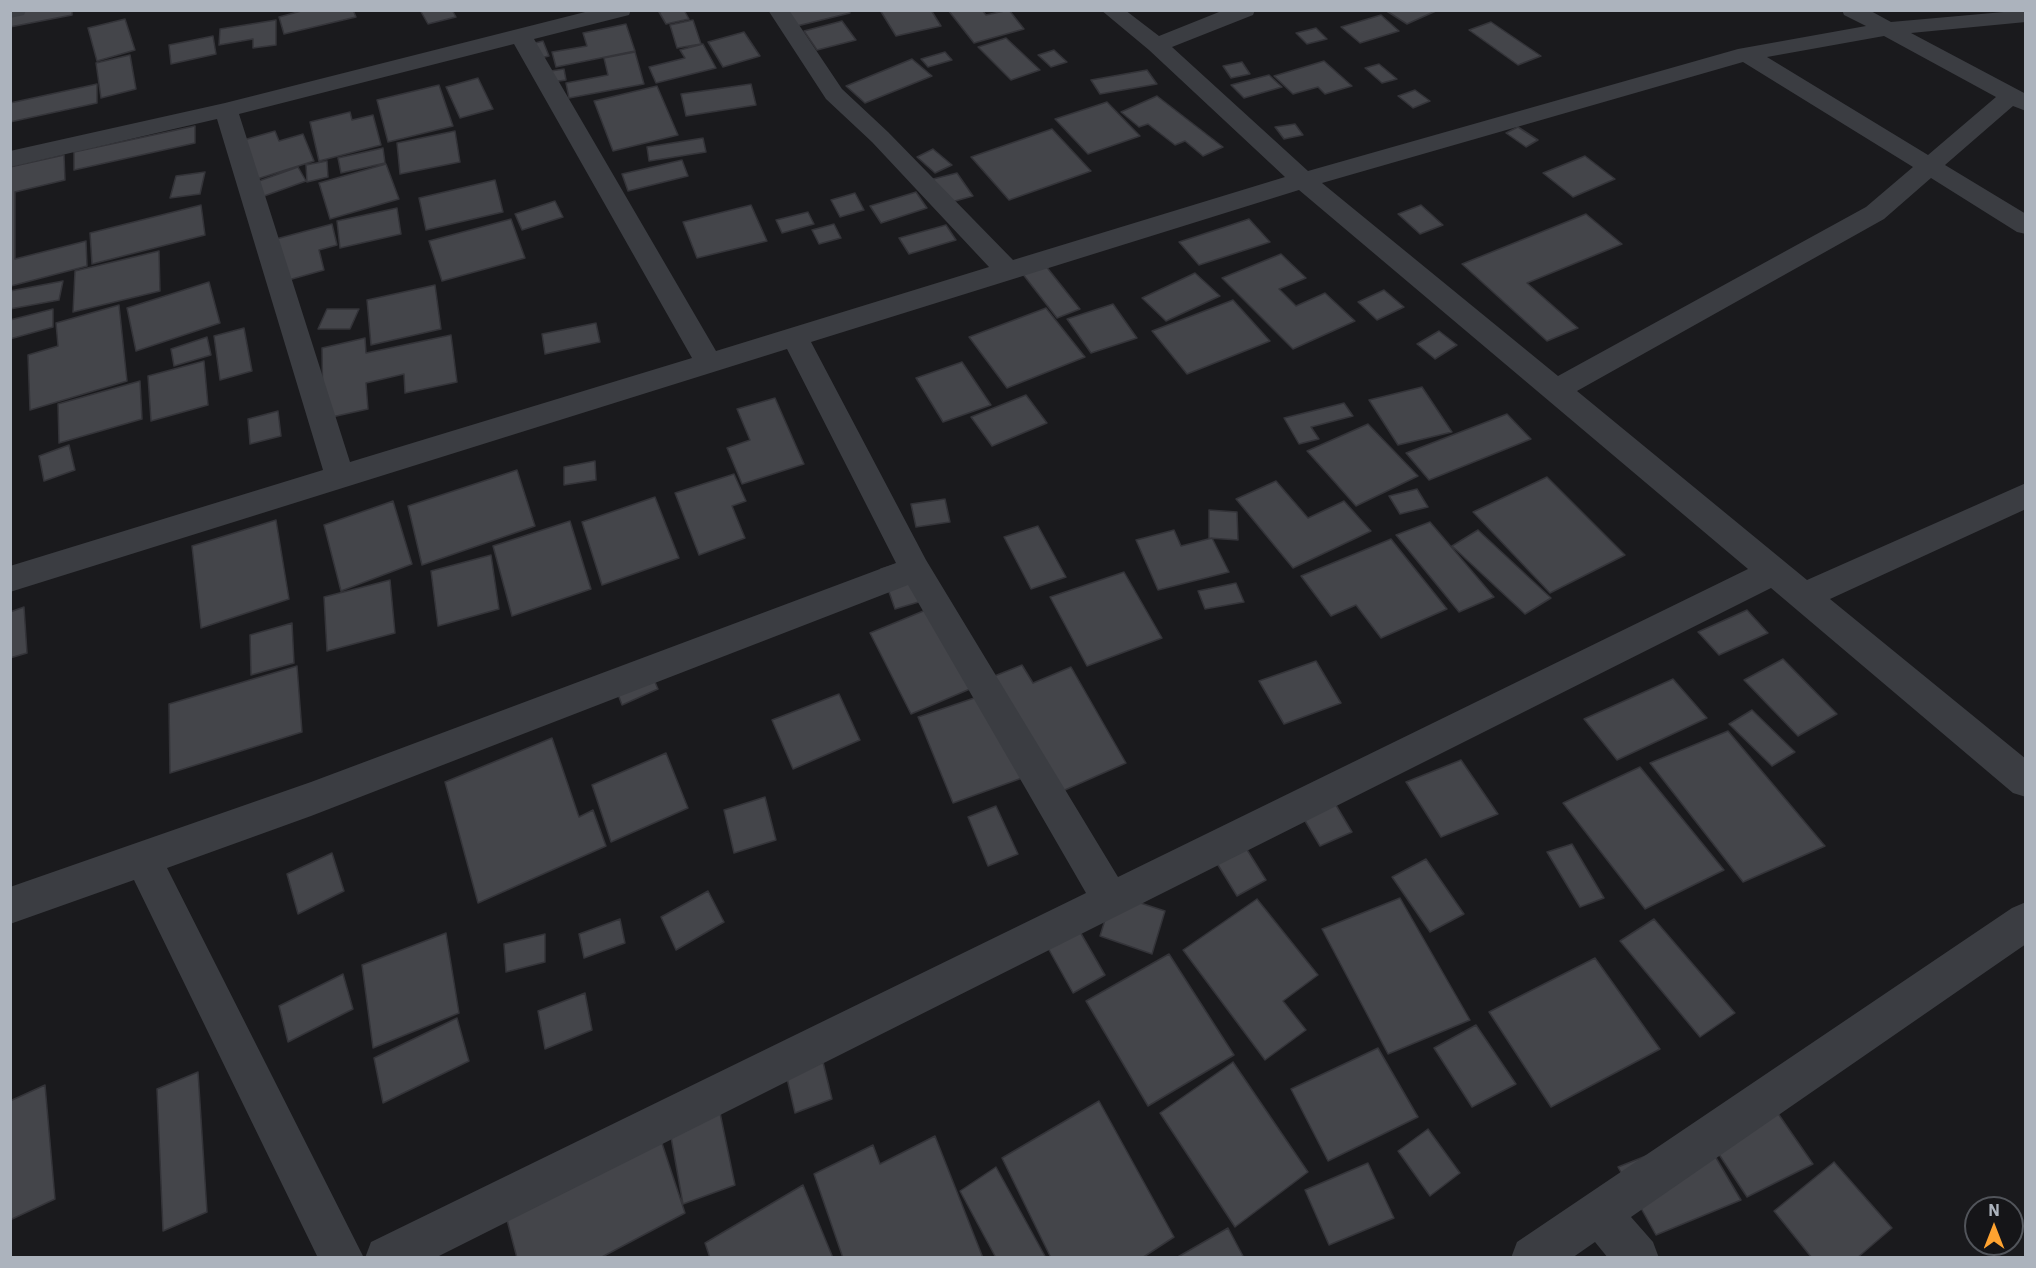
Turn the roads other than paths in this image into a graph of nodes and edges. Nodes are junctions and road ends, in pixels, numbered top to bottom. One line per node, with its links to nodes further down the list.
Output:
1 (16, 10): 7 (street)
2 (621, 10): 10 (street)
3 (778, 10): 19 (street)
4 (1111, 10): 11 (street)
5 (1245, 10): 11 (street)
6 (1852, 10): 9 (street)
7 (10, 12)
8 (2025, 15): 9 (street)
9 (1887, 29): 12 (street); 13 (street)
10 (521, 36): 14 (street); 21 (street)
11 (1157, 45): 17 (street)
12 (1746, 54): 16 (street); 17 (street)
13 (2018, 100): 16 (street)
14 (226, 110): 15 (street); 23 (street)
15 (10, 159)
16 (1929, 167): 18 (street); 22 (street)
17 (1303, 180): 19 (street); 22 (street)
18 (2025, 226)
19 (1008, 271): 20 (street)
20 (795, 337): 21 (street); 25 (street)
21 (709, 363): 23 (street)
22 (1556, 390): 26 (street)
23 (340, 477): 27 (street)
24 (2025, 496): 28 (street)
25 (915, 570): 30 (street); 31 (street)
26 (1774, 571): 28 (street); 31 (street)
27 (10, 579)
28 (1804, 596): 29 (street)
29 (2025, 781)
30 (143, 859): 32 (street); 35 (street)
31 (1111, 900): 36 (street)
32 (10, 906)
33 (2025, 921): 34 (street)
34 (1599, 1212): 37 (street); 38 (street)
35 (342, 1257)
36 (387, 1257)
37 (1533, 1257)
38 (1637, 1257)

